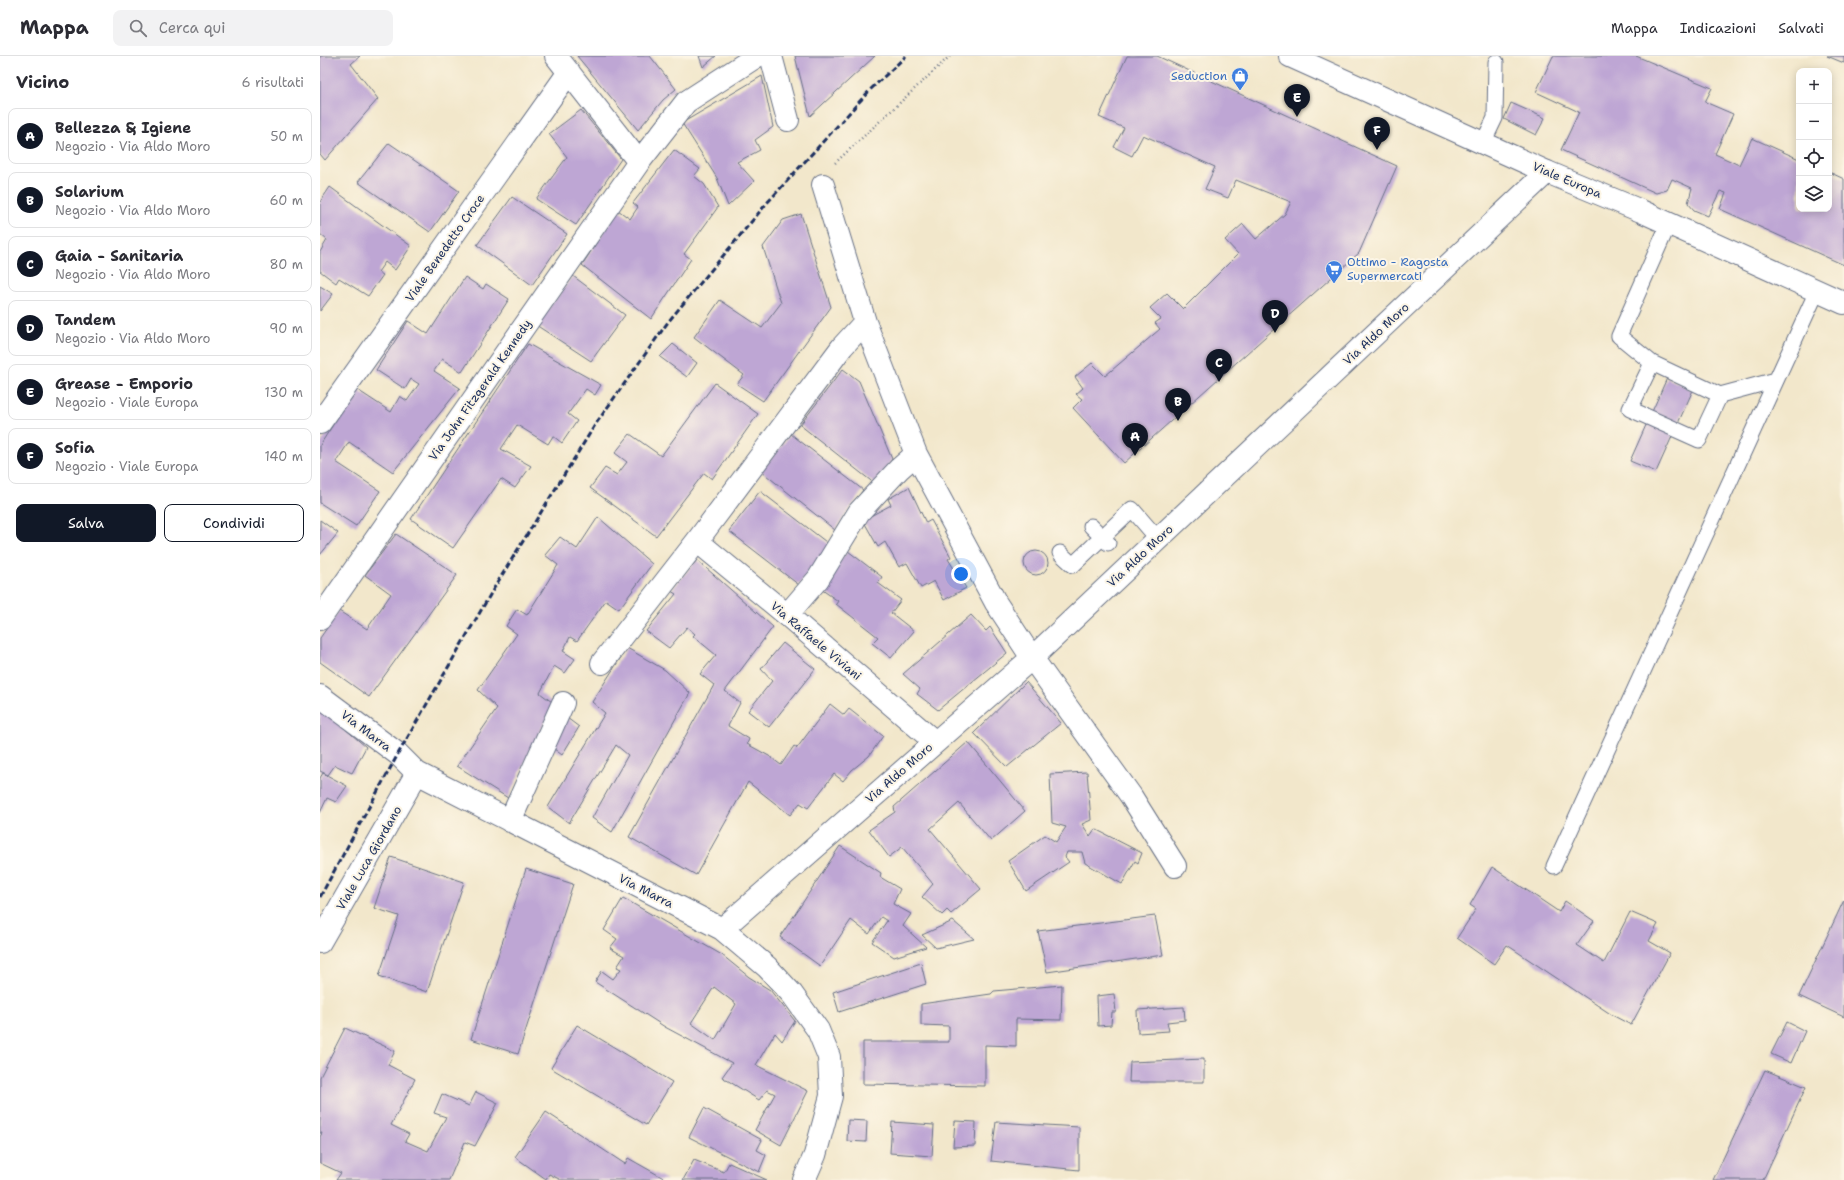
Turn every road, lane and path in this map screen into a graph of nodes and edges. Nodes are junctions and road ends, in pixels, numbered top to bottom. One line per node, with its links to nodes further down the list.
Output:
1 (757, 56): 9 (street, Via John Fitzgerald Kennedy)
2 (771, 56): 7 (street)
3 (950, 56): 11 (path)
4 (1290, 56): 8 (street, Viale Europa)
5 (1496, 62): 8 (lane)
6 (563, 64): 9 (street); 19 (street, Viale Benedetto Croce)
7 (788, 120)
8 (1483, 143): 10 (street, Viale Europa)
9 (639, 162): 27 (street, Via John Fitzgerald Kennedy)
10 (1547, 172): 12 (street, Viale Europa); 22 (street, Via Aldo Moro)
11 (823, 185): 15 (street)
12 (1668, 223): 13 (street, Viale Europa); 16 (lane)
13 (1817, 291): 14 (street, Viale Europa); 17 (lane)
14 (1844, 304)
15 (866, 322): 20 (street); 24 (street)
16 (1652, 363): 18 (lane); 18 (lane)
17 (1776, 380): 18 (lane); 36 (lane)
18 (1720, 395)
19 (320, 423)
20 (916, 454): 26 (street); 28 (street)
21 (1091, 526): 23 (lane)
22 (1158, 539): 23 (lane); 28 (street, Via Aldo Moro)
23 (1106, 540): 25 (lane)
24 (696, 541): 26 (street, Via Raffaele Viviani); 29 (street)
25 (1060, 553)
26 (787, 615): 32 (street, Via Raffaele Viviani)
27 (320, 619)
28 (1032, 658): 32 (street, Via Aldo Moro); 35 (street)
29 (602, 663)
30 (320, 696): 33 (street, Via Marra)
31 (563, 703): 34 (street)
32 (935, 742): 37 (street, Via Aldo Moro)
33 (417, 773): 34 (street, Via Marra); 38 (street, Viale Luca Giordano)
34 (510, 821): 37 (street, Via Marra)
35 (1175, 866)
36 (1554, 866)
37 (722, 930): 39 (street, Via Marra)
38 (320, 942)
39 (804, 1180)

